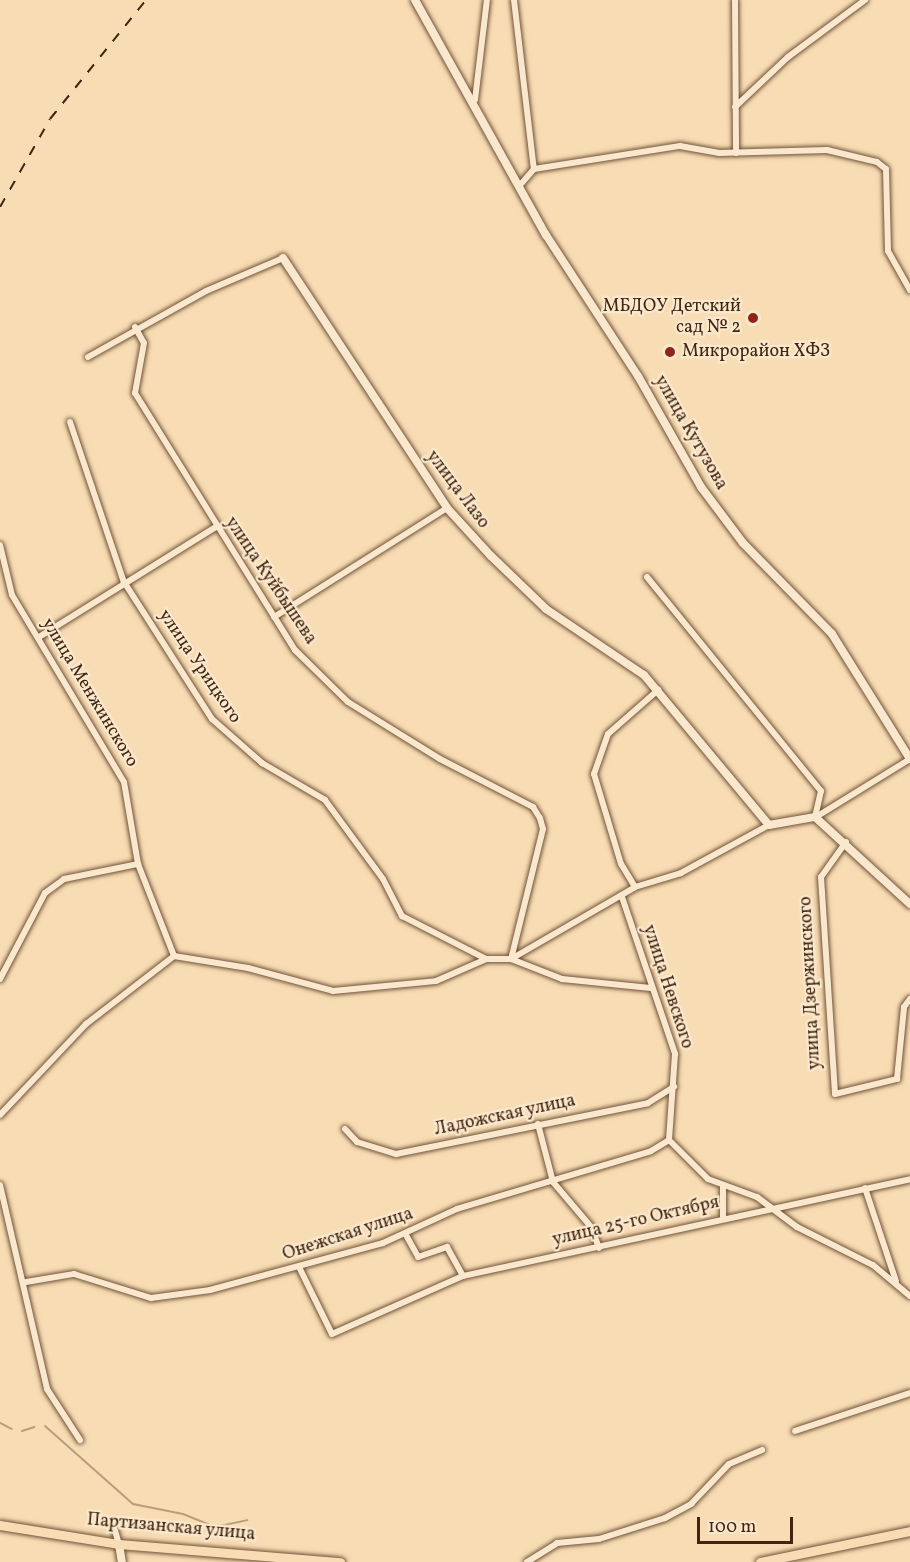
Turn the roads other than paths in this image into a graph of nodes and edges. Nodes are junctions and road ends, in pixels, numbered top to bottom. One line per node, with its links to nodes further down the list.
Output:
1 (416, 0): 6 (street, улица Кутузова)
2 (487, 0): 6 (street)
3 (514, 0): 9 (street)
4 (735, 0): 7 (street)
5 (865, 0): 7 (street)
6 (475, 100): 10 (street, улица Кутузова)
7 (735, 107): 8 (street)
8 (736, 153): 9 (street); 12 (street)
9 (534, 169): 10 (street)
10 (520, 185): 24 (street, улица Кутузова)
11 (283, 258): 13 (street, улица Лазо); 16 (street, улица Лазо)
12 (910, 290)
13 (135, 327): 14 (street, улица Лазо); 17 (street, улица Куйбышева)
14 (88, 357)
15 (70, 422): 20 (street, улица Урицкого)
16 (447, 508): 21 (street); 23 (street, улица Лазо)
17 (216, 527): 20 (street); 21 (street, улица Куйбышева)
18 (0, 545): 22 (street, улица Менжинского)
19 (647, 577): 25 (street)
20 (124, 582): 22 (street); 33 (street, улица Урицкого)
21 (274, 617): 34 (street, улица Куйбышева)
22 (39, 637): 28 (street, улица Менжинского)
23 (658, 690): 26 (street, улица Лазо); 29 (street)
24 (910, 759): 25 (street)
25 (815, 817): 26 (street); 27 (street)
26 (769, 825): 29 (street)
27 (846, 843): 31 (street); 37 (street, улица Дзержинского)
28 (138, 864): 32 (street, улица Менжинского); 35 (street)
29 (635, 887): 30 (street)
30 (622, 897): 34 (street); 36 (street, улица Невского)
31 (910, 904)
32 (174, 956): 33 (street); 39 (street)
33 (486, 959): 34 (street)
34 (511, 959): 36 (street)
35 (0, 979)
36 (651, 987): 38 (street, улица Невского)
37 (910, 999)
38 (674, 1088): 40 (street, Ладожская улица); 42 (street, улица Невского)
39 (0, 1115)
40 (538, 1124): 41 (street, Ладожская улица); 44 (street)
41 (345, 1129)
42 (669, 1140): 44 (street, Онежская улица); 46 (street)
43 (910, 1179): 47 (street, улица 25-го Октября)
44 (553, 1182): 50 (street, Онежская улица); 51 (street)
45 (0, 1185): 55 (street)
46 (723, 1187): 48 (street); 49 (street)
47 (865, 1188): 48 (street, улица 25-го Октября); 54 (street)
48 (773, 1207): 49 (street, улица 25-го Октября); 54 (street)
49 (723, 1217): 51 (street, улица 25-го Октября)
50 (406, 1235): 52 (street, Онежская улица); 53 (street)
51 (599, 1248): 53 (street, улица 25-го Октября)
52 (300, 1269): 53 (street, улица 25-го Октября); 55 (street, Онежская улица)
53 (463, 1276)
54 (896, 1281): 56 (street)
55 (26, 1282): 59 (street)
56 (910, 1296)
57 (910, 1393): 58 (street)
58 (795, 1431)
59 (80, 1440)
60 (762, 1450): 67 (street)
61 (2, 1526): 64 (main road, Партизанская улица)
62 (114, 1527): 64 (street)
63 (910, 1531): 68 (main road)
64 (119, 1544): 65 (street); 66 (main road, Партизанская улица)
65 (122, 1562)
66 (340, 1562)
67 (527, 1562)
68 (760, 1562)

